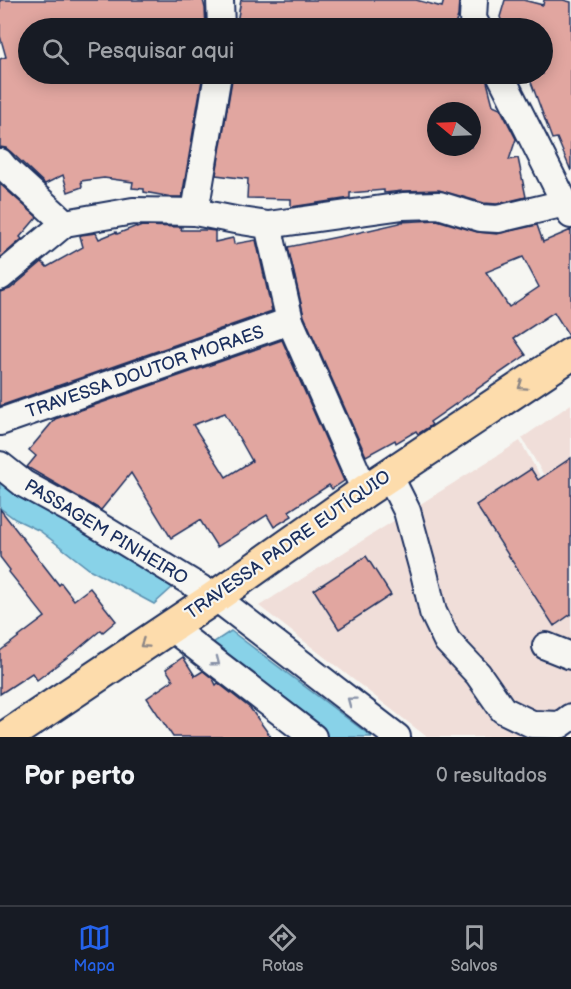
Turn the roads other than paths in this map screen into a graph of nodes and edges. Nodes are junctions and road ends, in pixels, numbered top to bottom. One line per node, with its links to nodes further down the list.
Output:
1 (220, 0): 3 (street)
2 (474, 0): 4 (street)
3 (221, 18)
4 (473, 18)
5 (216, 84): 9 (street)
6 (505, 84): 8 (street)
7 (0, 162): 10 (street)
8 (568, 209): 11 (street)
9 (195, 212): 10 (street); 11 (street)
10 (65, 223): 12 (street)
11 (268, 225): 13 (street)
12 (0, 277)
13 (290, 321): 15 (street, TRAVESSA DOUTOR MORAES); 17 (street)
14 (571, 354): 17 (main road, TRAVESSA PADRE EUTÍQUIO, one-way to 17)
15 (0, 422)
16 (0, 465): 18 (street, PASSAGEM PINHEIRO)
17 (377, 483): 18 (main road, TRAVESSA PADRE EUTÍQUIO); 22 (street)
18 (215, 597): 19 (main road, TRAVESSA PADRE EUTÍQUIO); 25 (street, PASSAGEM PINHEIRO, one-way to 18)
19 (170, 627): 23 (main road, TRAVESSA PADRE EUTÍQUIO, one-way to 23); 24 (street, one-way to 24)
20 (546, 646): 21 (street)
21 (571, 656)
22 (571, 717)
23 (11, 735)
24 (313, 737)
25 (397, 737)

